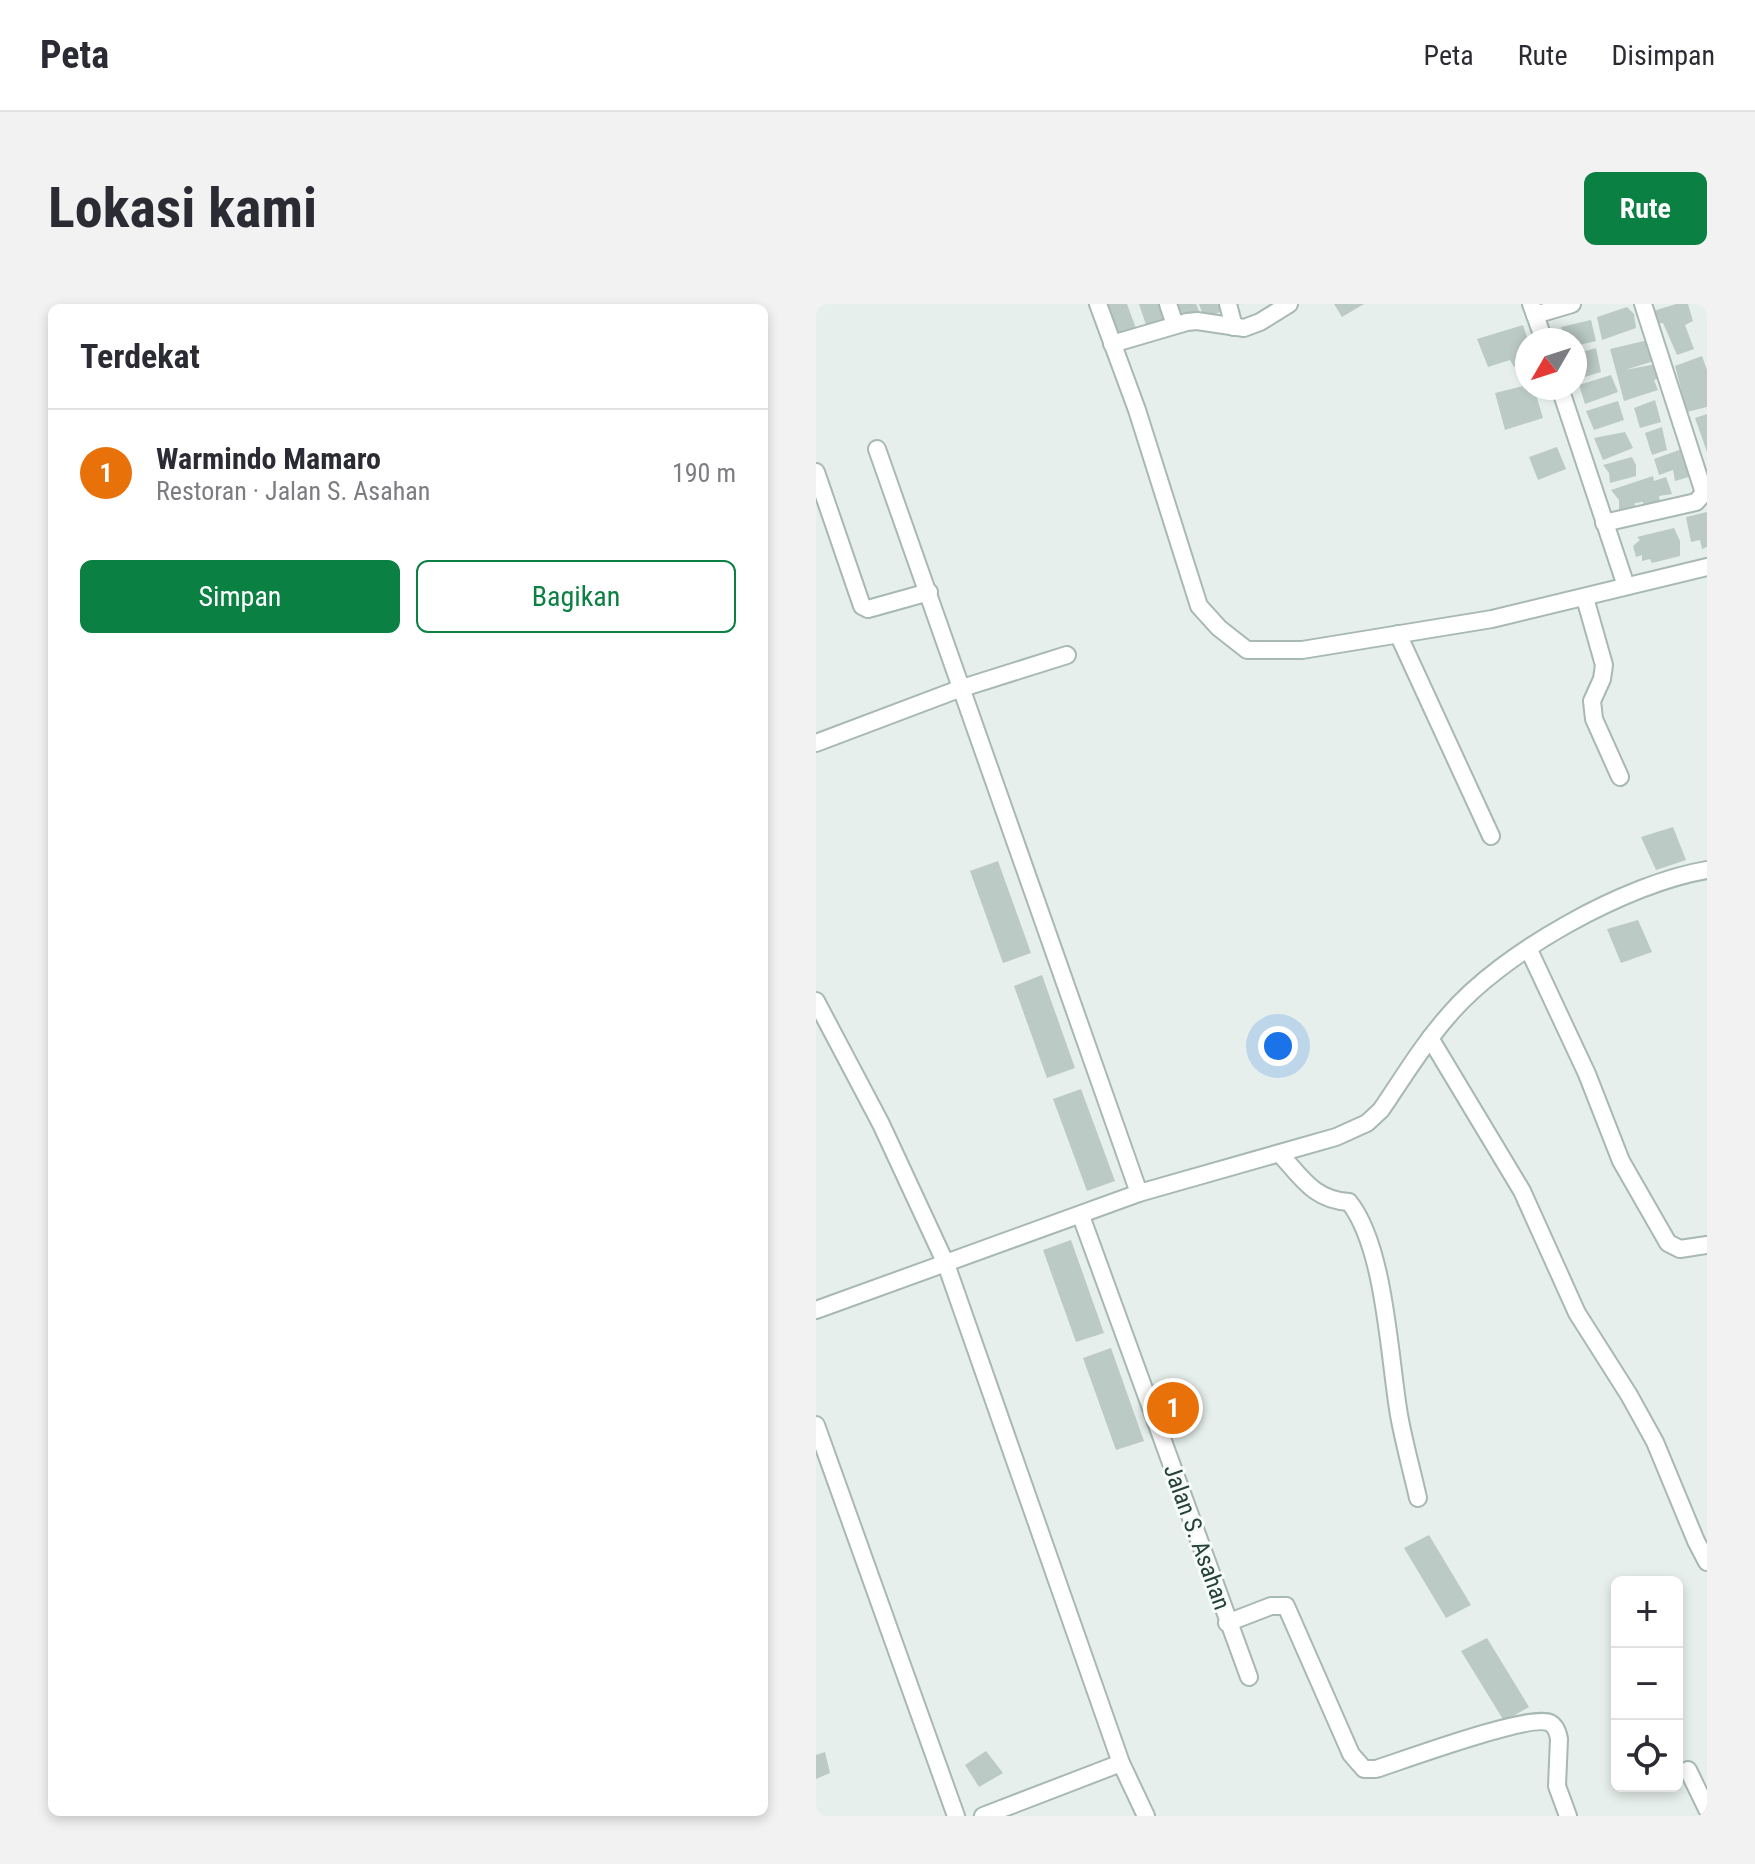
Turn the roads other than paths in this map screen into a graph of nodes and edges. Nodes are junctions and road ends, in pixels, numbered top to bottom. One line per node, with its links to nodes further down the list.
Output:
1 (1098, 304): 10 (street)
2 (1168, 304): 8 (street)
3 (1228, 304): 9 (street)
4 (1289, 304): 9 (street)
5 (1572, 304): 7 (street)
6 (1643, 304): 14 (street)
7 (1533, 310)
8 (1175, 325): 9 (street); 10 (street)
9 (1234, 327)
10 (1112, 344): 19 (street)
11 (1564, 400): 14 (street)
12 (877, 449): 17 (street)
13 (816, 472): 17 (street)
14 (1604, 523): 16 (street)
15 (1707, 567): 16 (street)
16 (1626, 586): 18 (street)
17 (929, 592): 21 (street)
18 (1585, 598): 19 (street); 23 (street)
19 (1398, 634): 24 (street)
20 (1067, 655): 21 (street)
21 (959, 689): 22 (street); 30 (street)
22 (816, 743)
23 (1620, 777)
24 (1491, 836)
25 (1707, 870): 26 (street)
26 (1529, 950): 28 (street); 32 (street)
27 (816, 1001): 33 (street)
28 (1430, 1038): 29 (street); 37 (street)
29 (1280, 1154): 30 (street); 36 (street)
30 (1139, 1193): 31 (street)
31 (1081, 1216): 33 (street); 38 (street, Jalan S. Asahan)
32 (1707, 1245)
33 (946, 1264): 34 (street); 40 (street)
34 (816, 1310)
35 (816, 1425): 43 (street)
36 (1418, 1498)
37 (1707, 1562)
38 (1227, 1623): 39 (street, Jalan S. Asahan); 46 (street)
39 (1249, 1677)
40 (1121, 1763): 44 (street); 45 (street)
41 (1688, 1770): 42 (street)
42 (1707, 1809)
43 (956, 1816)
44 (983, 1816)
45 (1146, 1816)
46 (1568, 1816)

